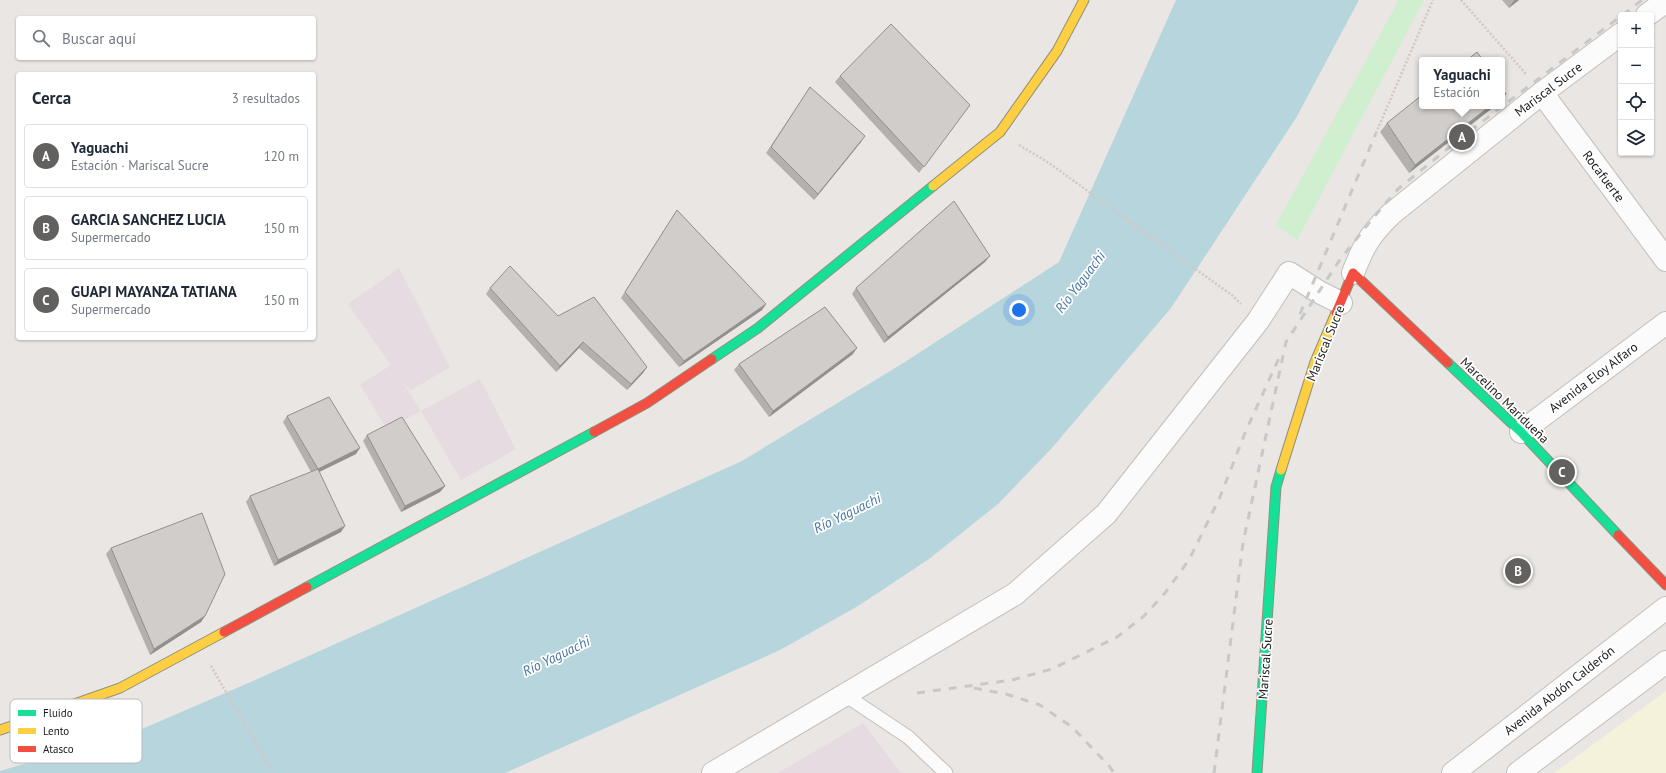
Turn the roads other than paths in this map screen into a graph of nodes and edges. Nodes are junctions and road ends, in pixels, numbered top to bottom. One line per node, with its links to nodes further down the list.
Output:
1 (1084, 0): 15 (street)
2 (1666, 1): 3 (street)
3 (1651, 12)
4 (1618, 36): 5 (street, Mariscal Sucre)
5 (1542, 93): 6 (street, Rocafuerte); 7 (street, Mariscal Sucre)
6 (1666, 260)
7 (1353, 273): 8 (street, Mariscal Sucre); 10 (street, Marcelino Maridueña)
8 (1340, 303): 14 (street); 20 (street, Mariscal Sucre)
9 (1666, 323): 10 (street, Avenida Eloy Alfaro)
10 (1521, 432): 11 (street, Marcelino Maridueña)
11 (1666, 585)
12 (1666, 608): 21 (street, Avenida Abdón Calderón)
13 (1666, 662): 22 (street)
14 (845, 695): 18 (street); 19 (lane)
15 (89, 699)
16 (10, 726): 17 (street)
17 (0, 730)
18 (713, 773)
19 (946, 773)
20 (1257, 773)
21 (1453, 773)
22 (1518, 773)

